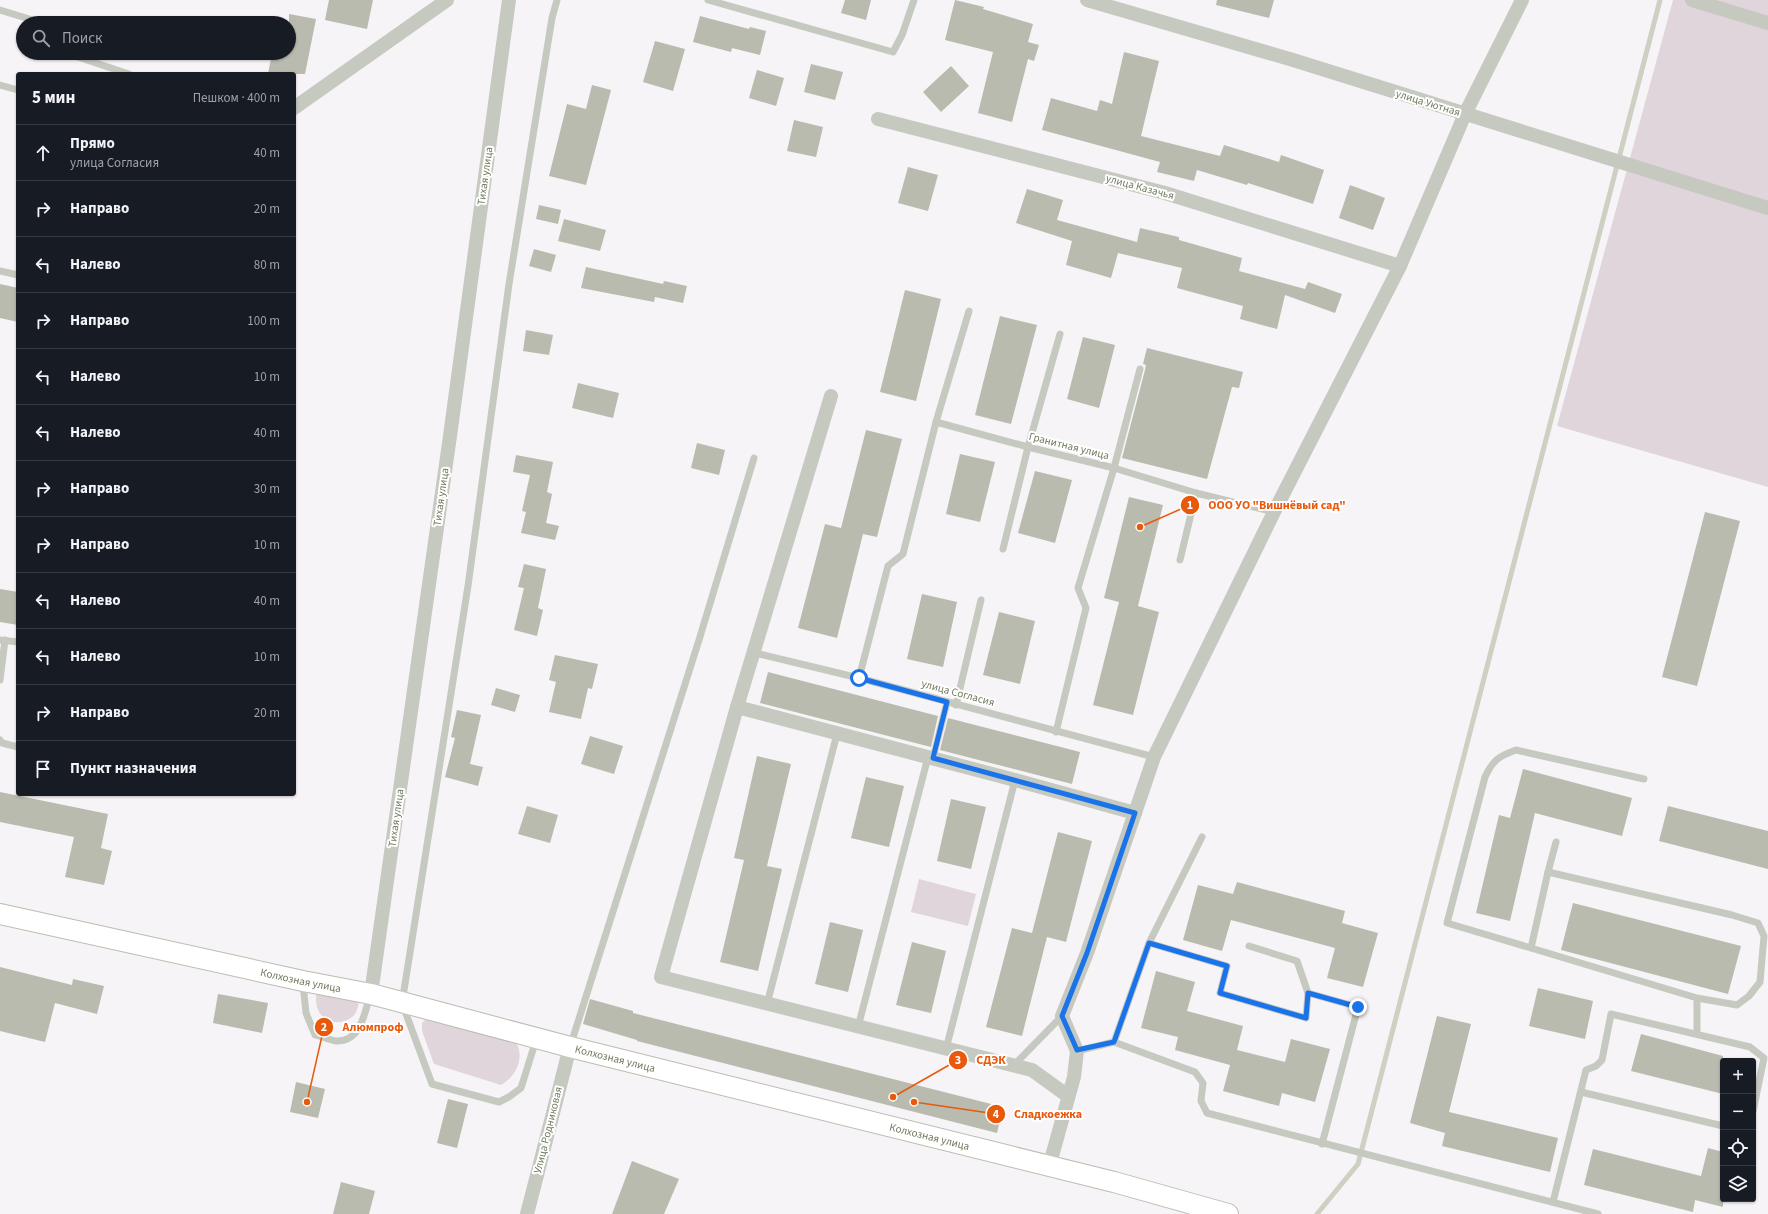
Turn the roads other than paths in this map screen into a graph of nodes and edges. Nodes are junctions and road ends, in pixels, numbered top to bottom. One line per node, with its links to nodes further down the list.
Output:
1 (447, 0): 16 (street)
2 (509, 0): 62 (street, Тихая улица)
3 (557, 0): 64 (lane)
4 (708, 0): 5 (lane)
5 (914, 0)
6 (1087, 0): 17 (street, улица Уютная)
7 (1522, 0): 17 (street)
8 (1692, 0): 11 (street)
9 (0, 10): 10 (lane)
10 (20, 16)
11 (1768, 23)
12 (87, 60): 13 (lane)
13 (123, 72)
14 (0, 85): 15 (lane)
15 (16, 89)
16 (296, 107)
17 (1465, 114): 19 (street, улица Уютная); 20 (street)
18 (878, 119): 20 (street, улица Казачья)
19 (1768, 208)
20 (1400, 266): 32 (street)
21 (0, 271): 22 (lane)
22 (16, 275)
23 (969, 311): 27 (lane)
24 (1060, 334): 28 (lane)
25 (1140, 369): 30 (lane)
26 (832, 396): 38 (street)
27 (936, 422): 28 (lane, Гранитная улица); 39 (lane)
28 (1028, 447): 30 (lane, Гранитная улица); 33 (lane)
29 (754, 458): 71 (lane)
30 (1114, 468): 31 (lane, Гранитная улица); 44 (lane)
31 (1196, 493): 32 (lane, Гранитная улица); 34 (lane)
32 (1274, 512): 48 (street)
33 (1003, 549)
34 (1180, 560)
35 (980, 600): 42 (lane)
36 (2, 640): 37 (lane); 40 (lane)
37 (16, 642)
38 (755, 653): 39 (lane, улица Согласия); 43 (street)
39 (859, 678): 41 (lane, улица Согласия)
40 (0, 680)
41 (947, 702): 42 (lane, улица Согласия); 49 (lane)
42 (956, 704): 44 (lane, улица Согласия)
43 (737, 707): 45 (street); 65 (street)
44 (1056, 732): 48 (lane, улица Согласия)
45 (837, 734): 49 (street); 65 (lane)
46 (0, 740): 47 (lane)
47 (16, 746)
48 (1154, 757): 52 (street)
49 (930, 758): 51 (street); 67 (lane)
50 (1644, 779): 59 (lane)
51 (1015, 780): 52 (street); 72 (lane)
52 (1135, 813): 66 (street)
53 (1202, 837): 57 (lane)
54 (1556, 842): 55 (lane)
55 (1548, 872): 59 (lane); 63 (lane)
56 (0, 914): 60 (street, Колхозная улица)
57 (1149, 943): 61 (lane); 70 (lane)
58 (1249, 946): 61 (lane)
59 (1531, 948): 63 (lane)
60 (303, 981): 62 (street, Колхозная улица); 62 (lane)
61 (1308, 993): 79 (lane)
62 (371, 994): 64 (street, Колхозная улица)
63 (1697, 998): 68 (lane)
64 (402, 1003): 69 (street, Колхозная улица); 69 (lane)
65 (768, 1004): 67 (street)
66 (1062, 1016): 73 (street); 74 (lane)
67 (858, 1027): 72 (street)
68 (1697, 1034): 75 (lane); 77 (lane)
69 (537, 1038): 71 (street, Колхозная улица)
70 (1114, 1042): 73 (lane); 79 (lane)
71 (570, 1047): 80 (street, Колхозная улица); 82 (street, Улица Родниковая)
72 (946, 1049): 74 (street)
73 (1077, 1050): 76 (street)
74 (1014, 1066): 76 (street)
75 (1581, 1092): 78 (lane); 81 (lane)
76 (1068, 1096): 80 (street)
77 (1756, 1097)
78 (1720, 1125)
79 (1322, 1144): 81 (lane)
80 (1049, 1167): 83 (street, Колхозная улица)
81 (1553, 1202): 84 (lane)
82 (527, 1214)
83 (1228, 1214)
84 (1598, 1214)

